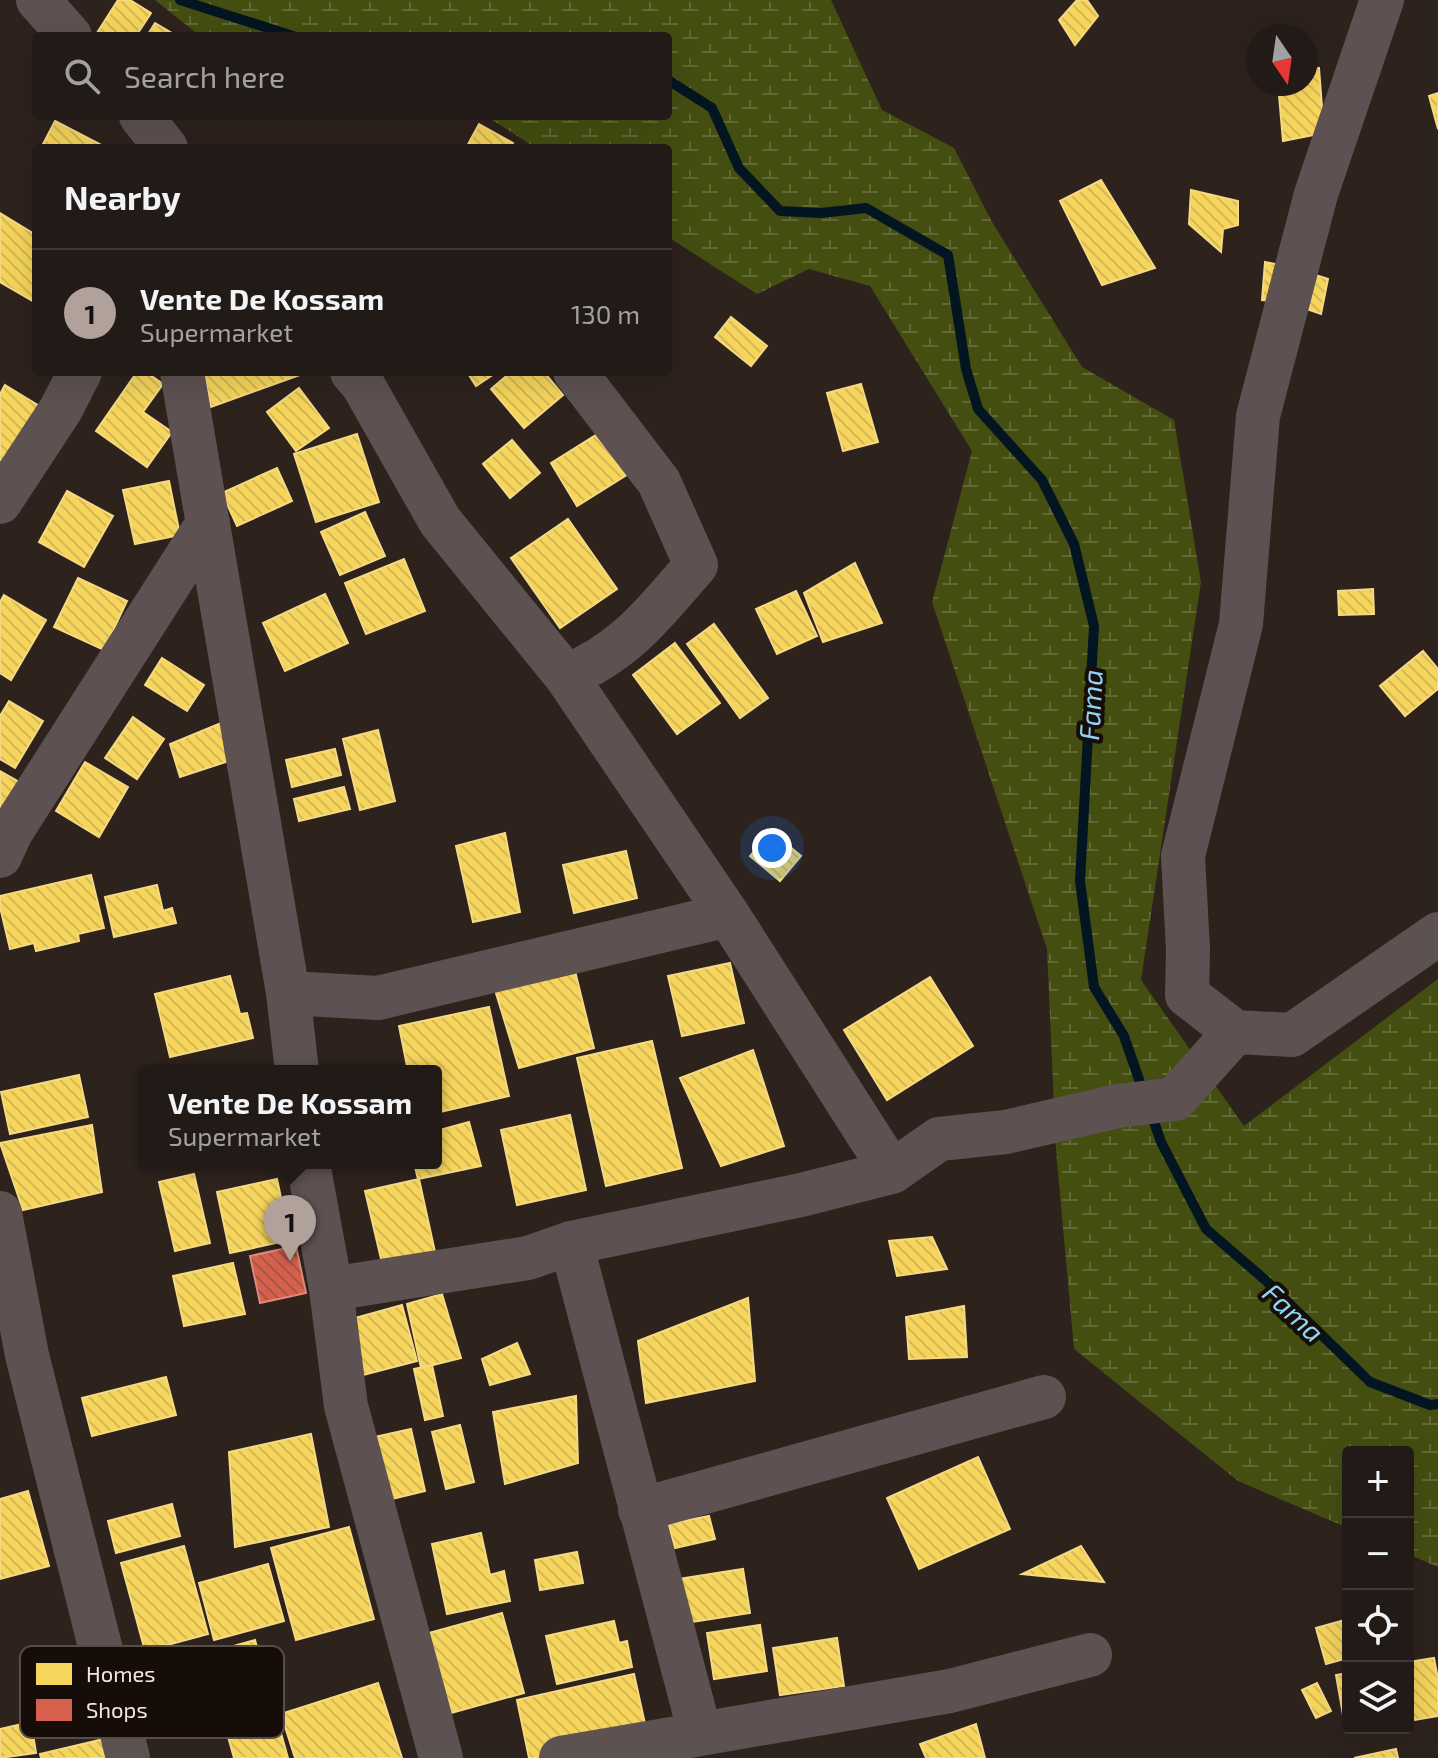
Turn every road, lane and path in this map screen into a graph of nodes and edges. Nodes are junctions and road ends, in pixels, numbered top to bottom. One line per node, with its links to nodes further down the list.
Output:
1 (38, 0): 3 (street)
2 (1382, 0): 17 (street)
3 (66, 32)
4 (144, 120): 5 (street)
5 (163, 144)
6 (78, 376): 10 (street)
7 (183, 376): 11 (street)
8 (355, 376): 12 (street)
9 (578, 376): 12 (street)
10 (0, 502)
11 (208, 523): 13 (street); 16 (street)
12 (566, 676): 14 (street)
13 (0, 856)
14 (728, 915): 16 (street); 20 (street)
15 (1438, 934): 17 (street)
16 (288, 993): 18 (street)
17 (1235, 1032): 20 (street)
18 (296, 1065)
19 (309, 1169): 23 (street)
20 (892, 1172): 22 (street)
21 (0, 1213): 26 (street)
22 (571, 1243): 23 (street); 25 (street)
23 (331, 1289): 31 (street)
24 (1044, 1397): 25 (street)
25 (640, 1510): 28 (street)
26 (101, 1646)
27 (1090, 1655): 28 (street)
28 (700, 1733): 32 (street)
29 (124, 1738): 30 (street)
30 (128, 1758)
31 (441, 1758)
32 (561, 1758)

